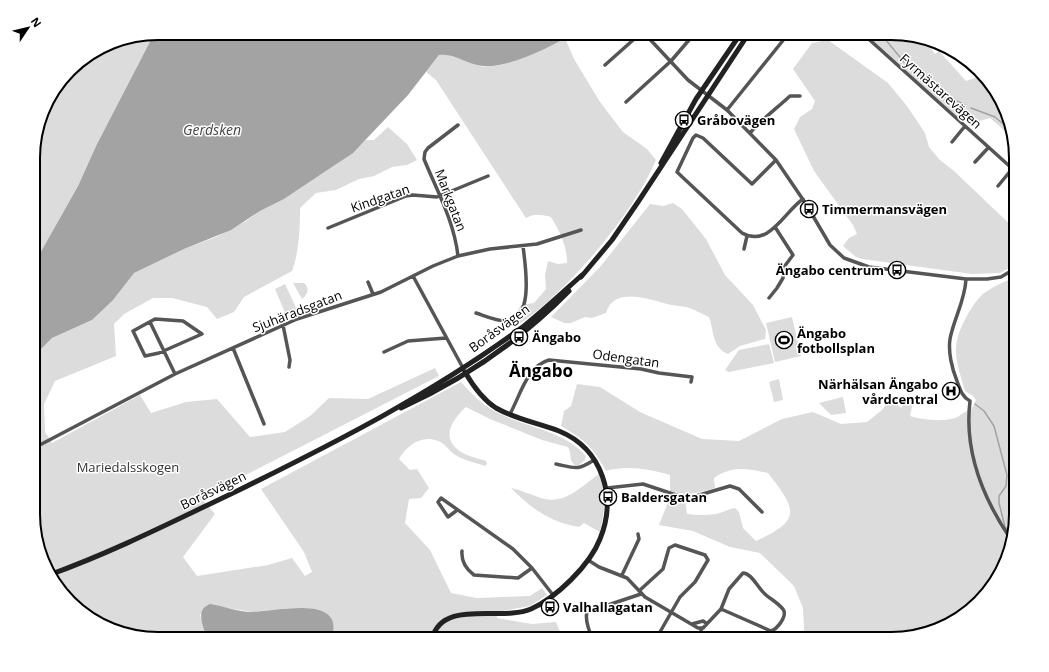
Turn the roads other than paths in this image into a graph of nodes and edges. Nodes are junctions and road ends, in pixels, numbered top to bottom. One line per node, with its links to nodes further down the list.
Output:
1 (633, 40): 9 (street)
2 (651, 40): 8 (street)
3 (689, 40): 8 (street)
4 (736, 40): 10 (main road, Boråsvägen)
5 (744, 40): 11 (main road, Boråsvägen)
6 (784, 40): 14 (street)
7 (870, 40): 16 (street, Fyrmästarevägen)
8 (671, 61): 10 (street); 13 (street)
9 (605, 65)
10 (702, 90): 11 (street); 25 (main road, Boråsvägen)
11 (708, 95): 14 (street); 25 (main road, Boråsvägen)
12 (800, 96): 17 (street)
13 (626, 102)
14 (727, 110): 17 (street)
15 (458, 125): 27 (street, Markgatan)
16 (964, 126): 18 (street); 19 (street, Fyrmästarevägen)
17 (750, 133): 20 (street)
18 (952, 142)
19 (988, 148): 21 (street); 22 (street, Fyrmästarevägen)
20 (776, 160): 28 (street); 32 (street)
21 (975, 162)
22 (1009, 167)
23 (488, 176): 27 (street)
24 (1009, 176): 26 (street, Fyrmästarevägen)
25 (653, 179): 37 (main road, Boråsvägen)
26 (998, 186)
27 (440, 196): 30 (street, Kindgatan); 35 (street, Markgatan)
28 (803, 199): 29 (street); 39 (street)
29 (775, 227): 32 (street); 42 (street)
30 (328, 228)
31 (581, 230): 33 (street, Sjuhäradsgatan)
32 (747, 236): 34 (street)
33 (523, 246): 35 (street, Sjuhäradsgatan); 43 (street)
34 (744, 249)
35 (458, 256): 38 (street, Sjuhäradsgatan)
36 (1009, 272): 39 (street)
37 (582, 275): 51 (main road, Boråsvägen); 52 (main road, Boråsvägen)
38 (413, 276): 41 (street, Sjuhäradsgatan); 46 (street)
39 (966, 279): 65 (street)
40 (368, 282): 41 (street)
41 (373, 294): 45 (street, Sjuhäradsgatan)
42 (769, 298)
43 (476, 313)
44 (150, 322): 48 (street); 48 (street); 48 (street)
45 (283, 325): 47 (street, Sjuhäradsgatan); 50 (street)
46 (446, 338): 49 (street); 51 (street)
47 (233, 348): 53 (street, Sjuhäradsgatan); 57 (street)
48 (163, 351): 53 (street)
49 (384, 352)
50 (289, 367)
51 (462, 368): 52 (main road); 56 (main road, Boråsvägen)
52 (465, 373): 55 (main road); 56 (main road, Boråsvägen)
53 (175, 374): 58 (street, Sjuhäradsgatan)
54 (691, 382): 55 (street, Odengatan)
55 (510, 414): 59 (main road)
56 (382, 417): 69 (main road, Boråsvägen)
57 (264, 424)
58 (40, 445)
59 (594, 460): 60 (street); 61 (main road)
60 (556, 464)
61 (606, 488): 63 (street); 67 (main road)
62 (456, 511): 62 (street); 68 (street)
63 (762, 512)
64 (638, 534): 70 (street)
65 (1007, 534)
66 (462, 551): 68 (street)
67 (588, 560): 70 (street); 72 (main road)
68 (532, 568): 72 (street)
69 (56, 572)
70 (622, 575): 71 (street)
71 (640, 592): 74 (street); 74 (street); 79 (street)
72 (554, 595): 78 (main road)
73 (721, 609): 73 (street); 75 (street)
74 (671, 612): 76 (street); 80 (street)
75 (706, 623): 76 (street); 77 (street)
76 (692, 624): 77 (street)
77 (701, 628): 81 (street)
78 (435, 632)
79 (591, 632)
80 (660, 632)
81 (701, 632)

